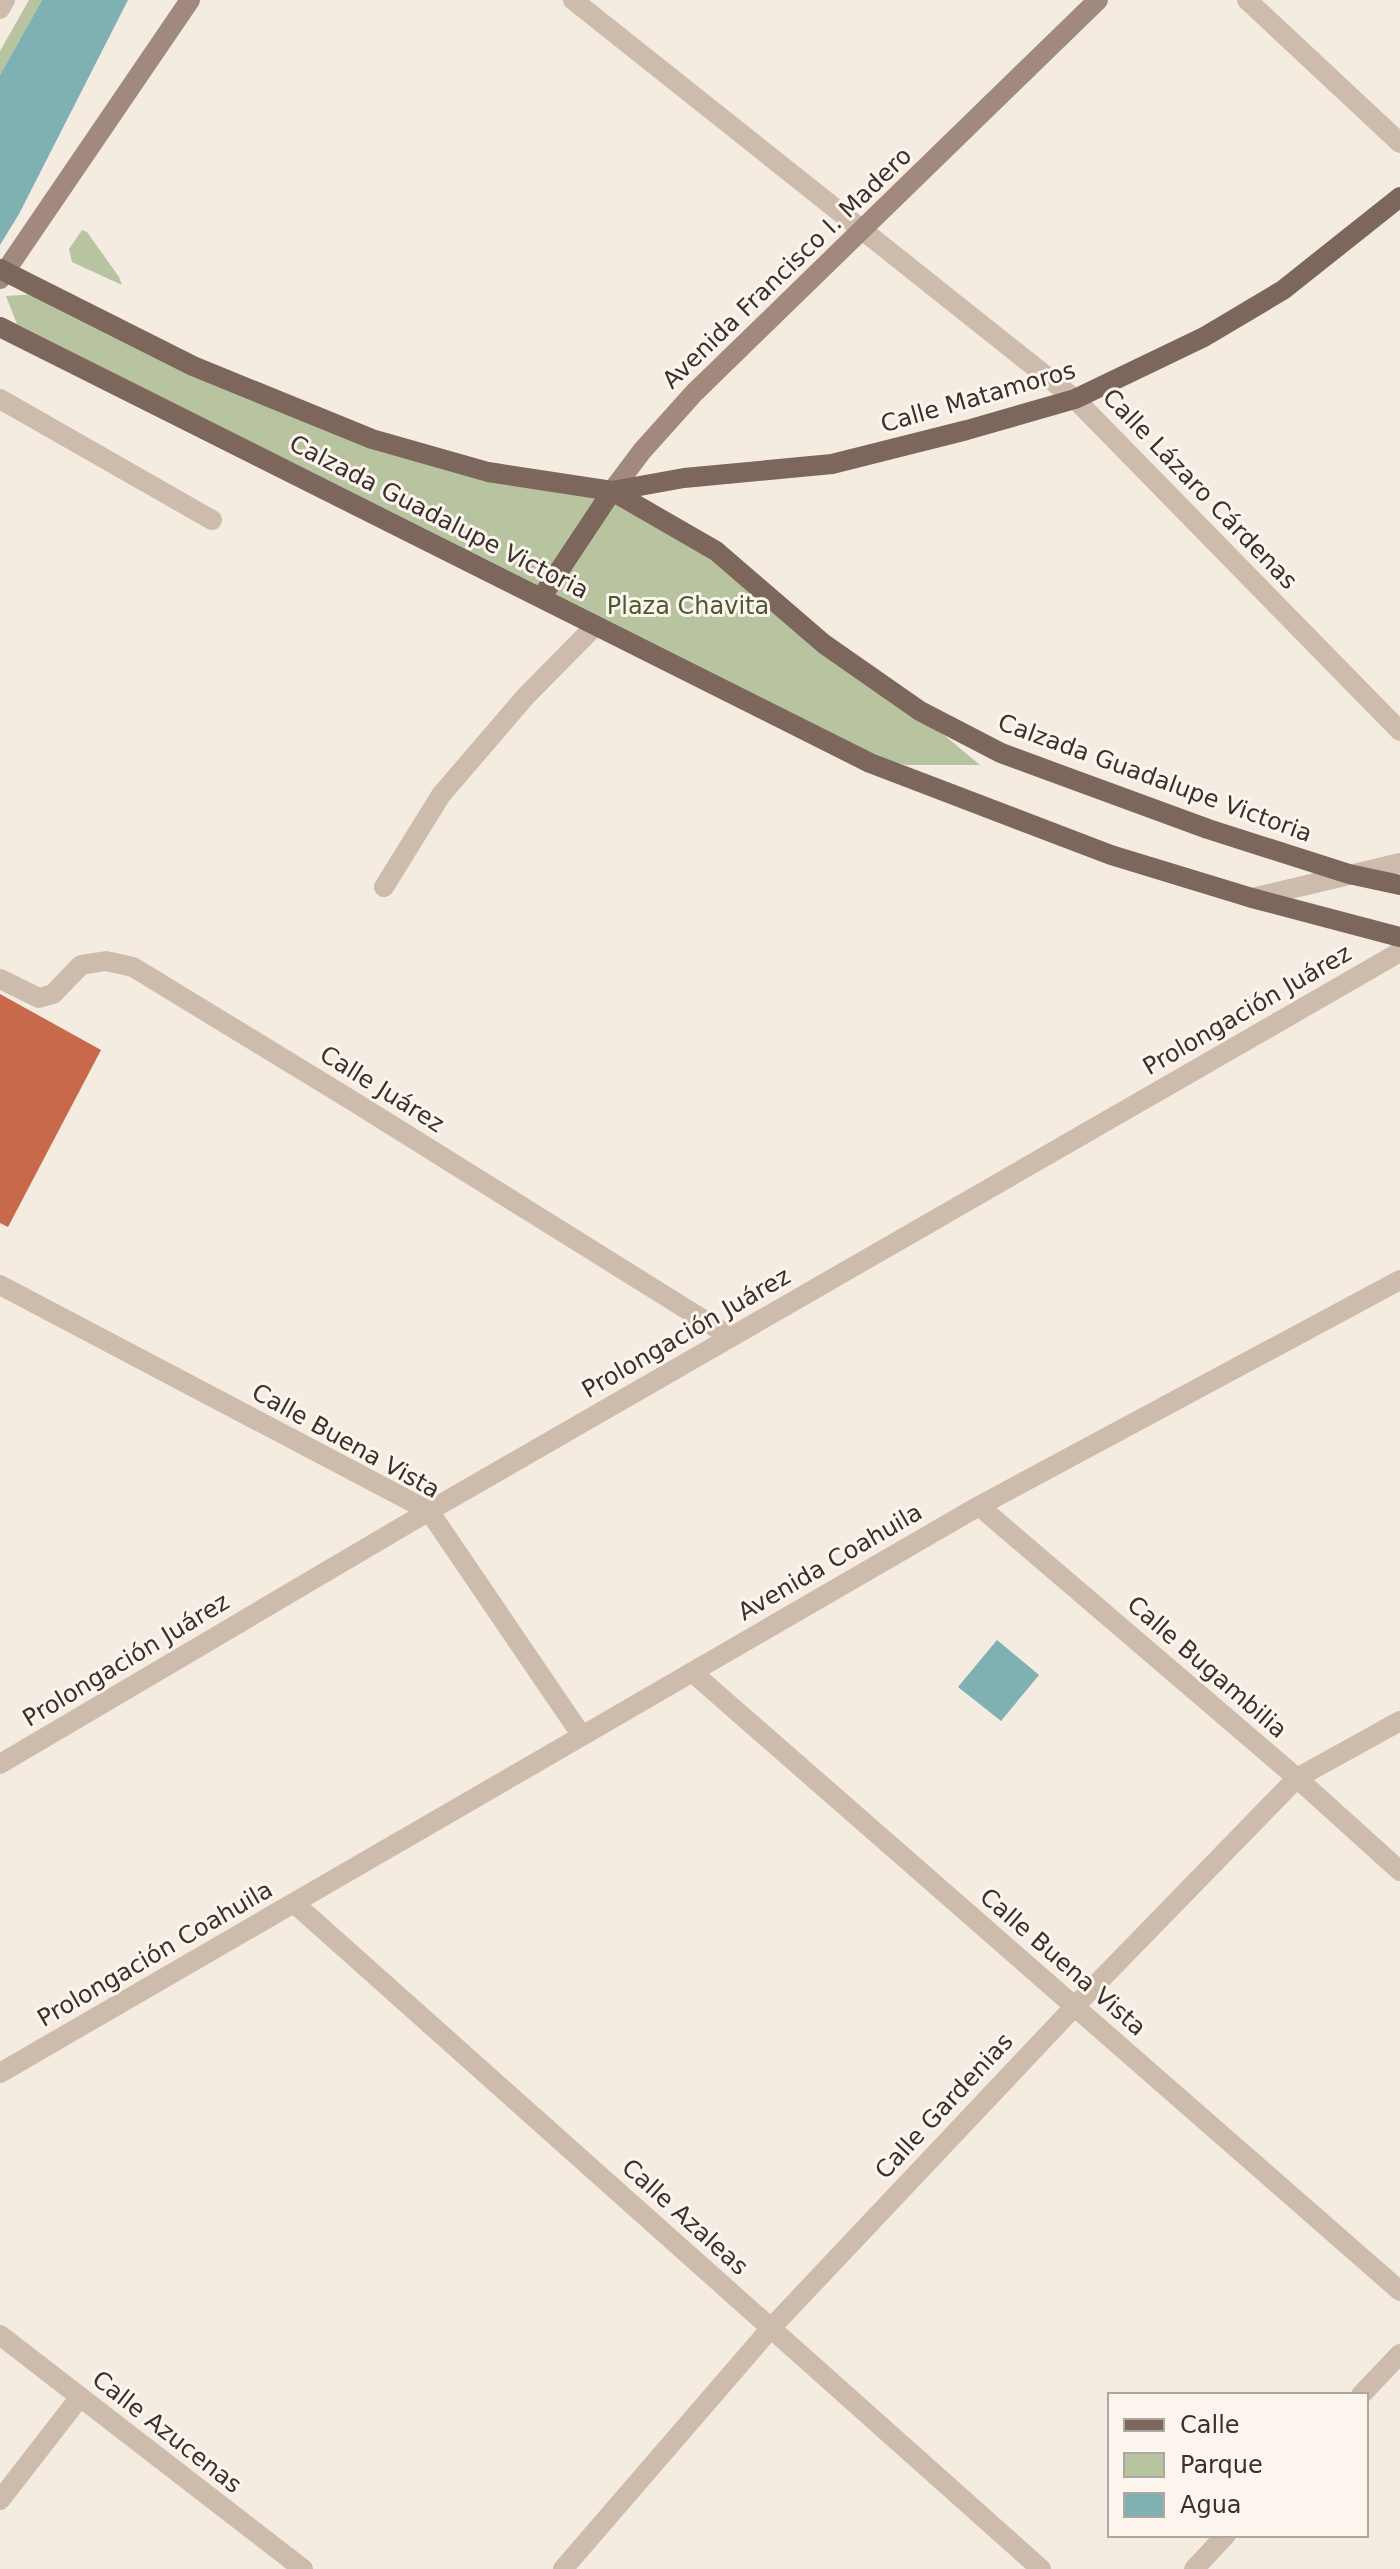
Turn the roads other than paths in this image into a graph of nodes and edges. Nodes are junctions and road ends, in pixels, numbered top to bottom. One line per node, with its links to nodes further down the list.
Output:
1 (5, 0): 6 (street)
2 (190, 0): 10 (main road)
3 (573, 0): 9 (street, Calle Lázaro Cárdenas)
4 (1098, 0): 9 (main road, Avenida Francisco I. Madero)
5 (1247, 0): 7 (street)
6 (0, 9)
7 (1400, 143)
8 (1400, 197): 13 (main road, Calle Matamoros)
9 (863, 229): 13 (street, Calle Lázaro Cárdenas); 14 (main road, Avenida Francisco I. Madero)
10 (1, 273): 14 (main road, Calzada Guadalupe Victoria)
11 (0, 327): 16 (main road, Calzada Guadalupe Victoria)
12 (0, 399): 15 (street)
13 (1075, 399): 14 (main road, Calle Matamoros); 18 (street, Calle Lázaro Cárdenas)
14 (612, 491): 16 (main road, Avenida Francisco I. Madero); 20 (main road, Calzada Guadalupe Victoria)
15 (212, 520)
16 (541, 598): 17 (main road, Calzada Guadalupe Victoria)
17 (596, 625): 22 (street); 23 (main road, Calzada Guadalupe Victoria)
18 (1400, 731)
19 (1400, 863): 20 (street)
20 (1349, 874): 21 (main road, Calzada Guadalupe Victoria); 23 (street)
21 (1400, 885)
22 (384, 887)
23 (1252, 898): 24 (main road, Calzada Guadalupe Victoria)
24 (1400, 937)
25 (1400, 952): 29 (street, Prolongación Juárez)
26 (0, 979): 29 (street, Calle Juárez)
27 (1400, 1280): 30 (street, Avenida Coahuila)
28 (0, 1285): 31 (street, Calle Buena Vista)
29 (731, 1337): 31 (street, Prolongación Juárez)
30 (979, 1506): 32 (street, Avenida Coahuila); 36 (street, Calle Bugambilia)
31 (429, 1511): 34 (street, Calle Buena Vista); 35 (street, Prolongación Juárez)
32 (692, 1672): 34 (street, Avenida Coahuila); 39 (street, Calle Buena Vista)
33 (1400, 1721): 36 (street, Calle Gardenias)
34 (582, 1736): 38 (street, Avenida Coahuila)
35 (0, 1764)
36 (1297, 1778): 37 (street, Calle Bugambilia); 39 (street, Calle Gardenias)
37 (1400, 1871)
38 (294, 1903): 40 (street, Prolongación Coahuila); 42 (street, Calle Azaleas)
39 (1075, 2006): 41 (street, Calle Buena Vista); 42 (street, Calle Gardenias)
40 (0, 2073)
41 (1400, 2291)
42 (771, 2328): 50 (street, Calle Gardenias); 51 (street, Calle Azaleas)
43 (0, 2335): 46 (street, Calle Azucenas)
44 (1400, 2354): 45 (street)
45 (1363, 2393)
46 (80, 2397): 47 (street); 49 (street, Calle Azucenas)
47 (0, 2500)
48 (1224, 2537): 52 (street)
49 (303, 2569)
50 (563, 2569)
51 (1041, 2569)
52 (1194, 2569)

